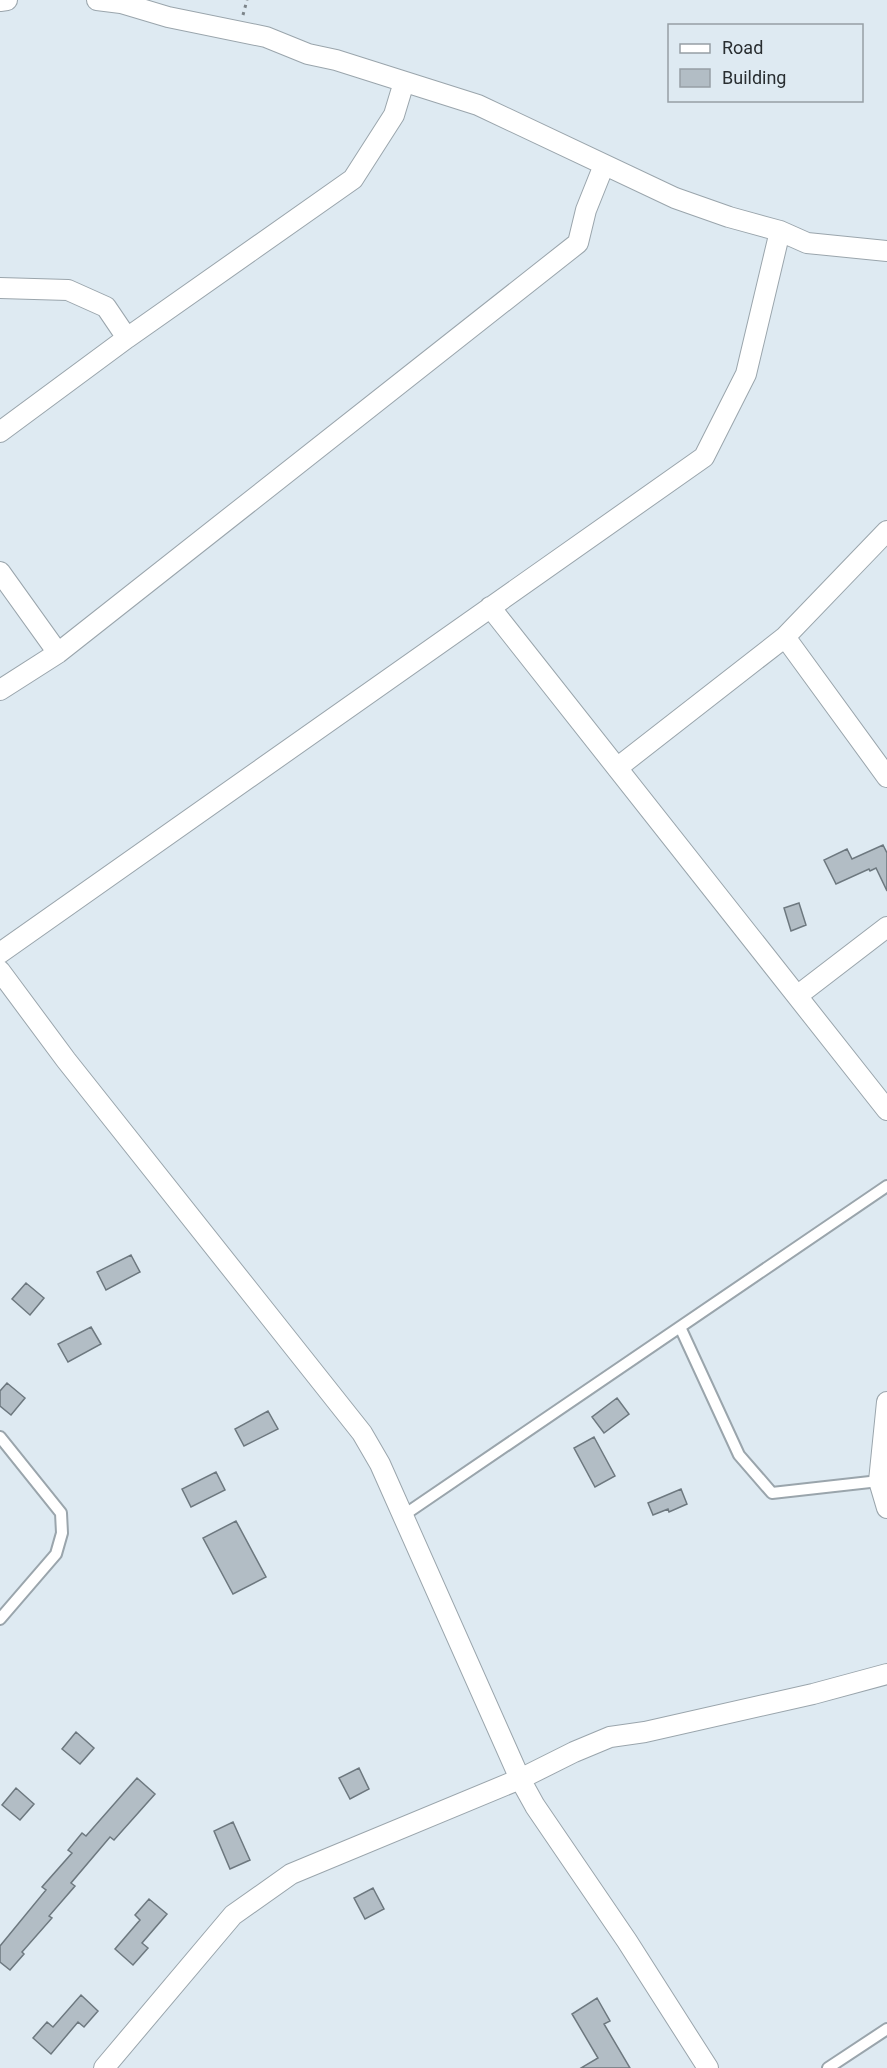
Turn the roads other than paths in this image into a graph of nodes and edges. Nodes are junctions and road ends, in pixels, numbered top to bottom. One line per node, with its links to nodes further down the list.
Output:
1 (7, 0): 3 (street)
2 (97, 0): 4 (street)
3 (0, 1)
4 (404, 82): 5 (street); 9 (street)
5 (604, 165): 6 (street); 15 (street)
6 (780, 231): 7 (street); 13 (street)
7 (887, 251)
8 (0, 288): 9 (street)
9 (127, 338): 10 (street)
10 (0, 432)
11 (887, 531): 14 (street)
12 (0, 572): 15 (street)
13 (490, 607): 17 (street); 20 (street)
14 (785, 637): 17 (street); 18 (street)
15 (58, 653): 16 (street)
16 (0, 690)
17 (617, 768): 22 (street)
18 (887, 777)
19 (887, 927): 22 (street)
20 (0, 953)
21 (0, 971): 30 (street)
22 (797, 996): 23 (street)
23 (887, 1110)
24 (887, 1186): 25 (lane)
25 (680, 1327): 28 (lane); 30 (lane)
26 (887, 1402): 28 (street)
27 (0, 1437): 31 (lane)
28 (879, 1481): 29 (street)
29 (887, 1508)
30 (404, 1515): 33 (street)
31 (0, 1619)
32 (887, 1674): 33 (street)
33 (520, 1779): 35 (street); 36 (street)
34 (887, 2029): 37 (lane)
35 (104, 2068)
36 (708, 2068)
37 (828, 2068)

